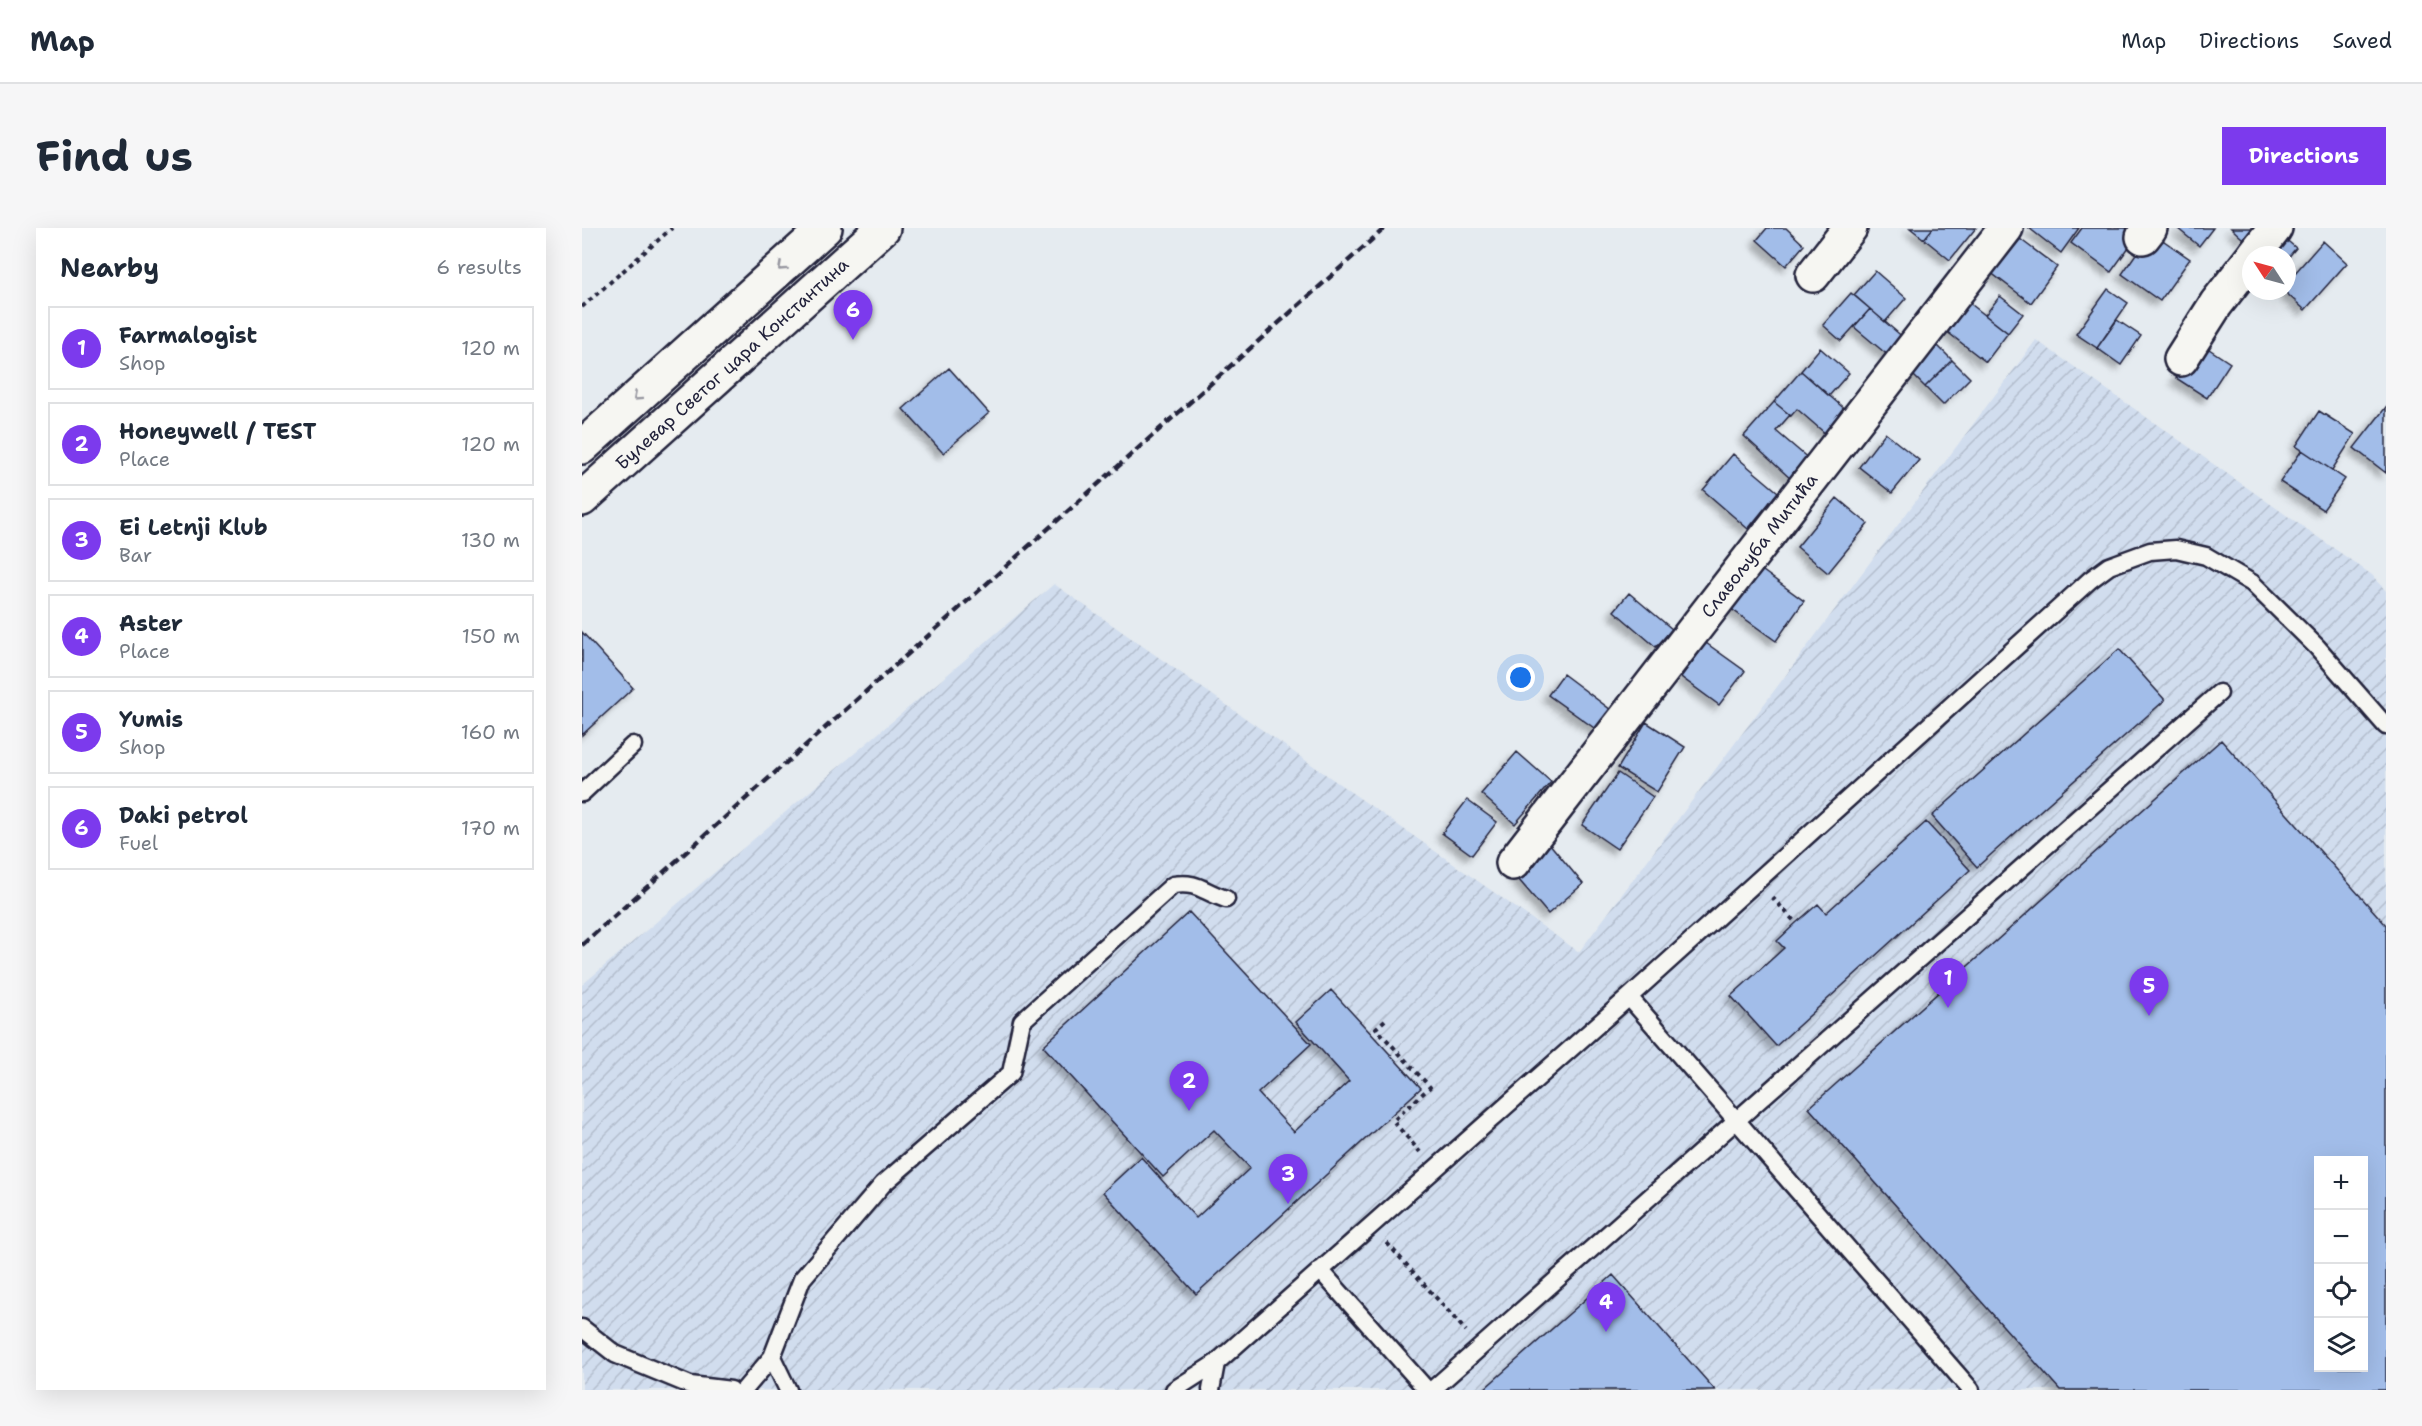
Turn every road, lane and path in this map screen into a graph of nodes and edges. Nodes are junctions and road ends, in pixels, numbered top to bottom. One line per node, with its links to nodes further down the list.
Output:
1 (672, 228): 10 (path)
2 (825, 228): 12 (street, one-way to 12)
3 (883, 228): 13 (street, Булевар Светог цара Константина)
4 (1850, 228): 9 (street)
5 (2006, 228): 18 (street, Славољуба Митића)
6 (2276, 228): 7 (street)
7 (2261, 246)
8 (2242, 271): 11 (street)
9 (1813, 275)
10 (582, 307)
11 (2181, 359)
12 (582, 447)
13 (582, 499)
14 (2219, 693): 24 (lane)
15 (2386, 726): 19 (lane)
16 (633, 745): 17 (lane)
17 (582, 793)
18 (1514, 863)
19 (1758, 881): 21 (path); 22 (lane)
20 (1226, 899): 30 (lane)
21 (1796, 923)
22 (1629, 997): 24 (lane); 26 (lane)
23 (1384, 1020): 25 (path)
24 (1736, 1120): 29 (lane); 39 (lane)
25 (1411, 1142)
26 (1370, 1224): 27 (lane); 29 (path)
27 (1320, 1270): 31 (lane); 37 (lane)
28 (582, 1328): 32 (lane)
29 (1480, 1347): 38 (lane)
30 (772, 1357): 33 (lane); 34 (lane)
31 (1216, 1363): 35 (lane); 36 (lane)
32 (731, 1390)
33 (744, 1390)
34 (788, 1390)
35 (1174, 1390)
36 (1211, 1390)
37 (1427, 1390)
38 (1432, 1390)
39 (1971, 1390)

